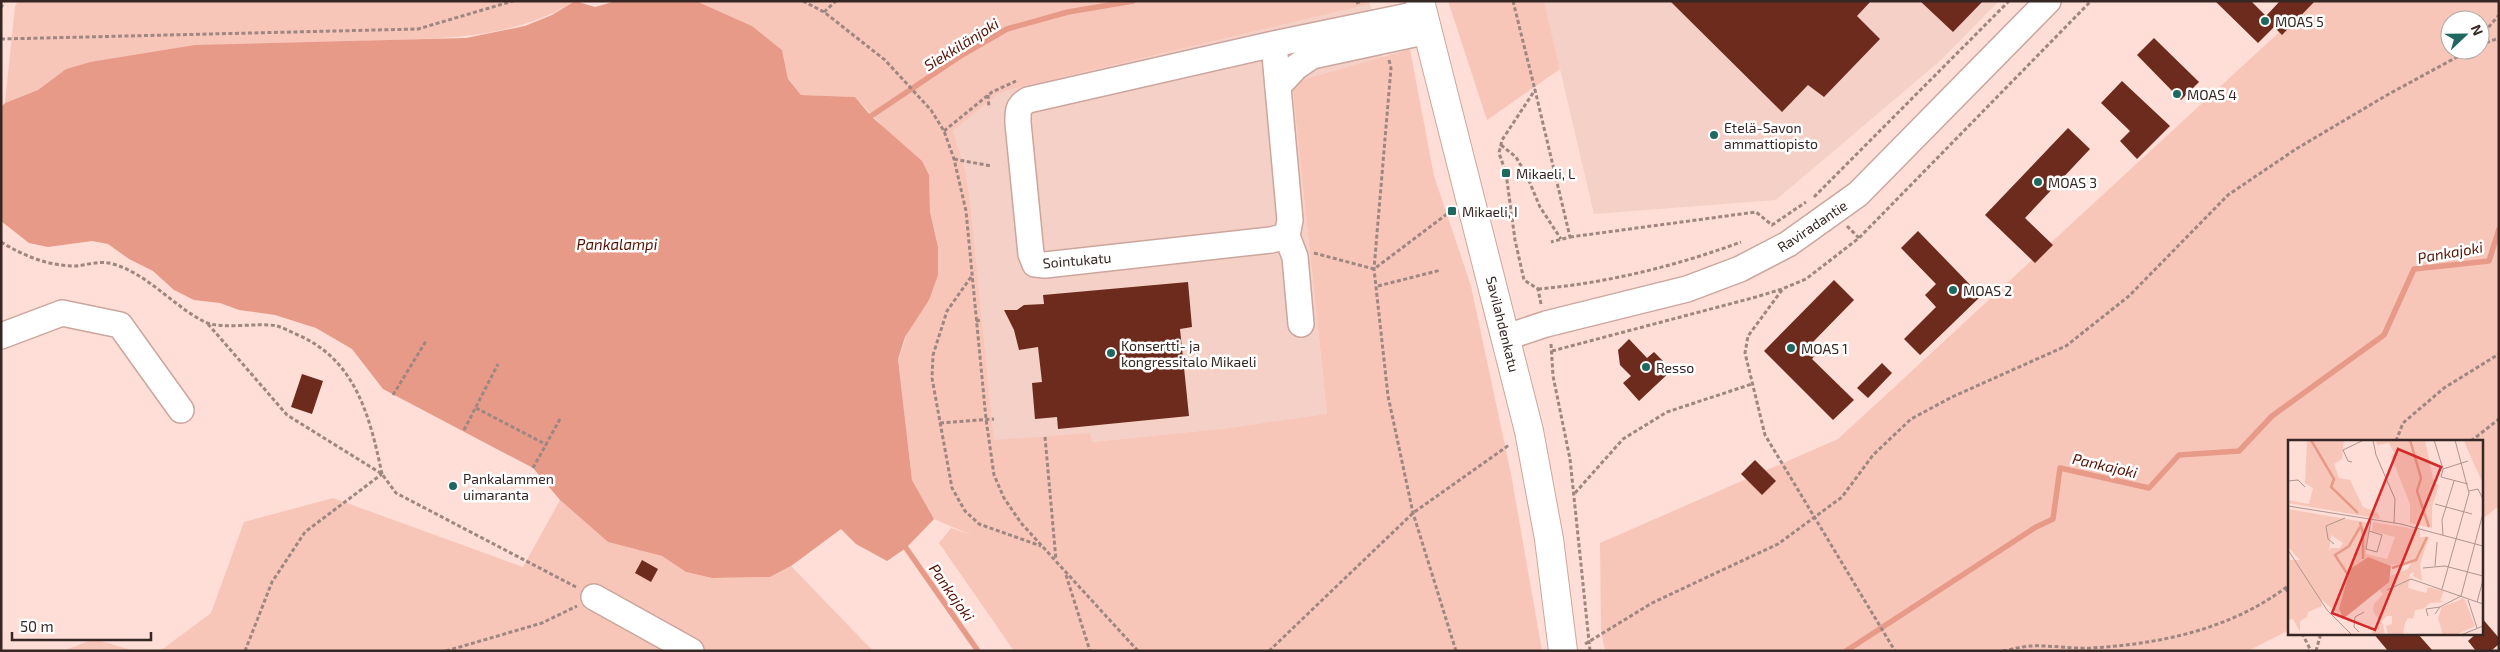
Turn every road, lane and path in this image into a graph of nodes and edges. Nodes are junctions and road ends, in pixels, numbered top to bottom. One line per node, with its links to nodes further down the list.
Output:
1 (4, 1): 8 (path)
2 (512, 1): 13 (path)
3 (803, 1): 9 (path)
4 (836, 1): 9 (path)
5 (1513, 1): 18 (path)
6 (2009, 1): 25 (path)
7 (2048, 1): 44 (street, Raviradantie)
8 (1, 8)
9 (824, 12): 22 (path)
10 (1424, 15): 14 (street); 15 (street, Sointukatu); 44 (main road, Savilahdenkatu)
11 (2499, 15): 12 (path)
12 (2490, 25)
13 (1, 40)
14 (1386, 40): 17 (street); 33 (path)
15 (1274, 44): 17 (street); 27 (street, Sointukatu)
16 (2451, 60): 67 (path)
17 (1278, 86): 27 (street)
18 (1535, 90)
19 (988, 95): 20 (path)
20 (989, 108)
21 (1501, 145): 29 (path)
22 (954, 159): 23 (path); 35 (path)
23 (991, 166)
24 (1452, 210): 33 (path)
25 (1772, 225): 26 (path); 28 (path)
26 (1764, 231)
27 (1287, 236): 42 (street)
28 (1570, 236)
29 (1561, 239)
30 (1747, 240): 37 (path)
31 (1, 242): 41 (path)
32 (1310, 252): 33 (path)
33 (1374, 269): 36 (path)
34 (1441, 270): 36 (path)
35 (971, 277): 39 (path); 56 (path)
36 (1378, 286): 66 (path)
37 (1538, 289)
38 (1782, 289): 48 (path)
39 (976, 320): 40 (path); 53 (path)
40 (982, 320)
41 (208, 324): 64 (path); 64 (path)
42 (1301, 324)
43 (1, 336): 51 (street)
44 (1507, 337): 58 (main road, Savilahdenkatu)
45 (426, 341): 49 (path)
46 (2499, 354): 60 (path)
47 (498, 364): 50 (path)
48 (1752, 384): 65 (path); 67 (path)
49 (393, 395)
50 (476, 408): 57 (path); 62 (path)
51 (181, 410)
52 (994, 418): 53 (path)
53 (986, 419): 56 (path); 68 (path)
54 (2499, 419): 61 (path)
55 (560, 420): 62 (path)
56 (940, 423): 68 (path)
57 (464, 430)
58 (1529, 431): 66 (path); 75 (main road, Savilahdenkatu)
59 (1045, 437): 69 (path)
60 (2396, 440)
61 (2472, 440)
62 (547, 445): 63 (path)
63 (533, 468)
64 (382, 474): 72 (path); 76 (path)
65 (1575, 494)
66 (1413, 513): 81 (path); 82 (path)
67 (1815, 518): 75 (path); 83 (path)
68 (1042, 546): 69 (path)
69 (1056, 562): 70 (path)
70 (1065, 572): 79 (path); 80 (path)
71 (2287, 586): 84 (path)
72 (594, 597): 77 (path); 78 (street)
73 (2302, 634): 85 (path)
74 (2321, 634): 86 (path)
75 (1573, 648)
76 (245, 651)
77 (446, 651)
78 (692, 651)
79 (1090, 651)
80 (1138, 651)
81 (1269, 651)
82 (1456, 651)
83 (1895, 651)
84 (2003, 651)
85 (2311, 651)
86 (2316, 651)

